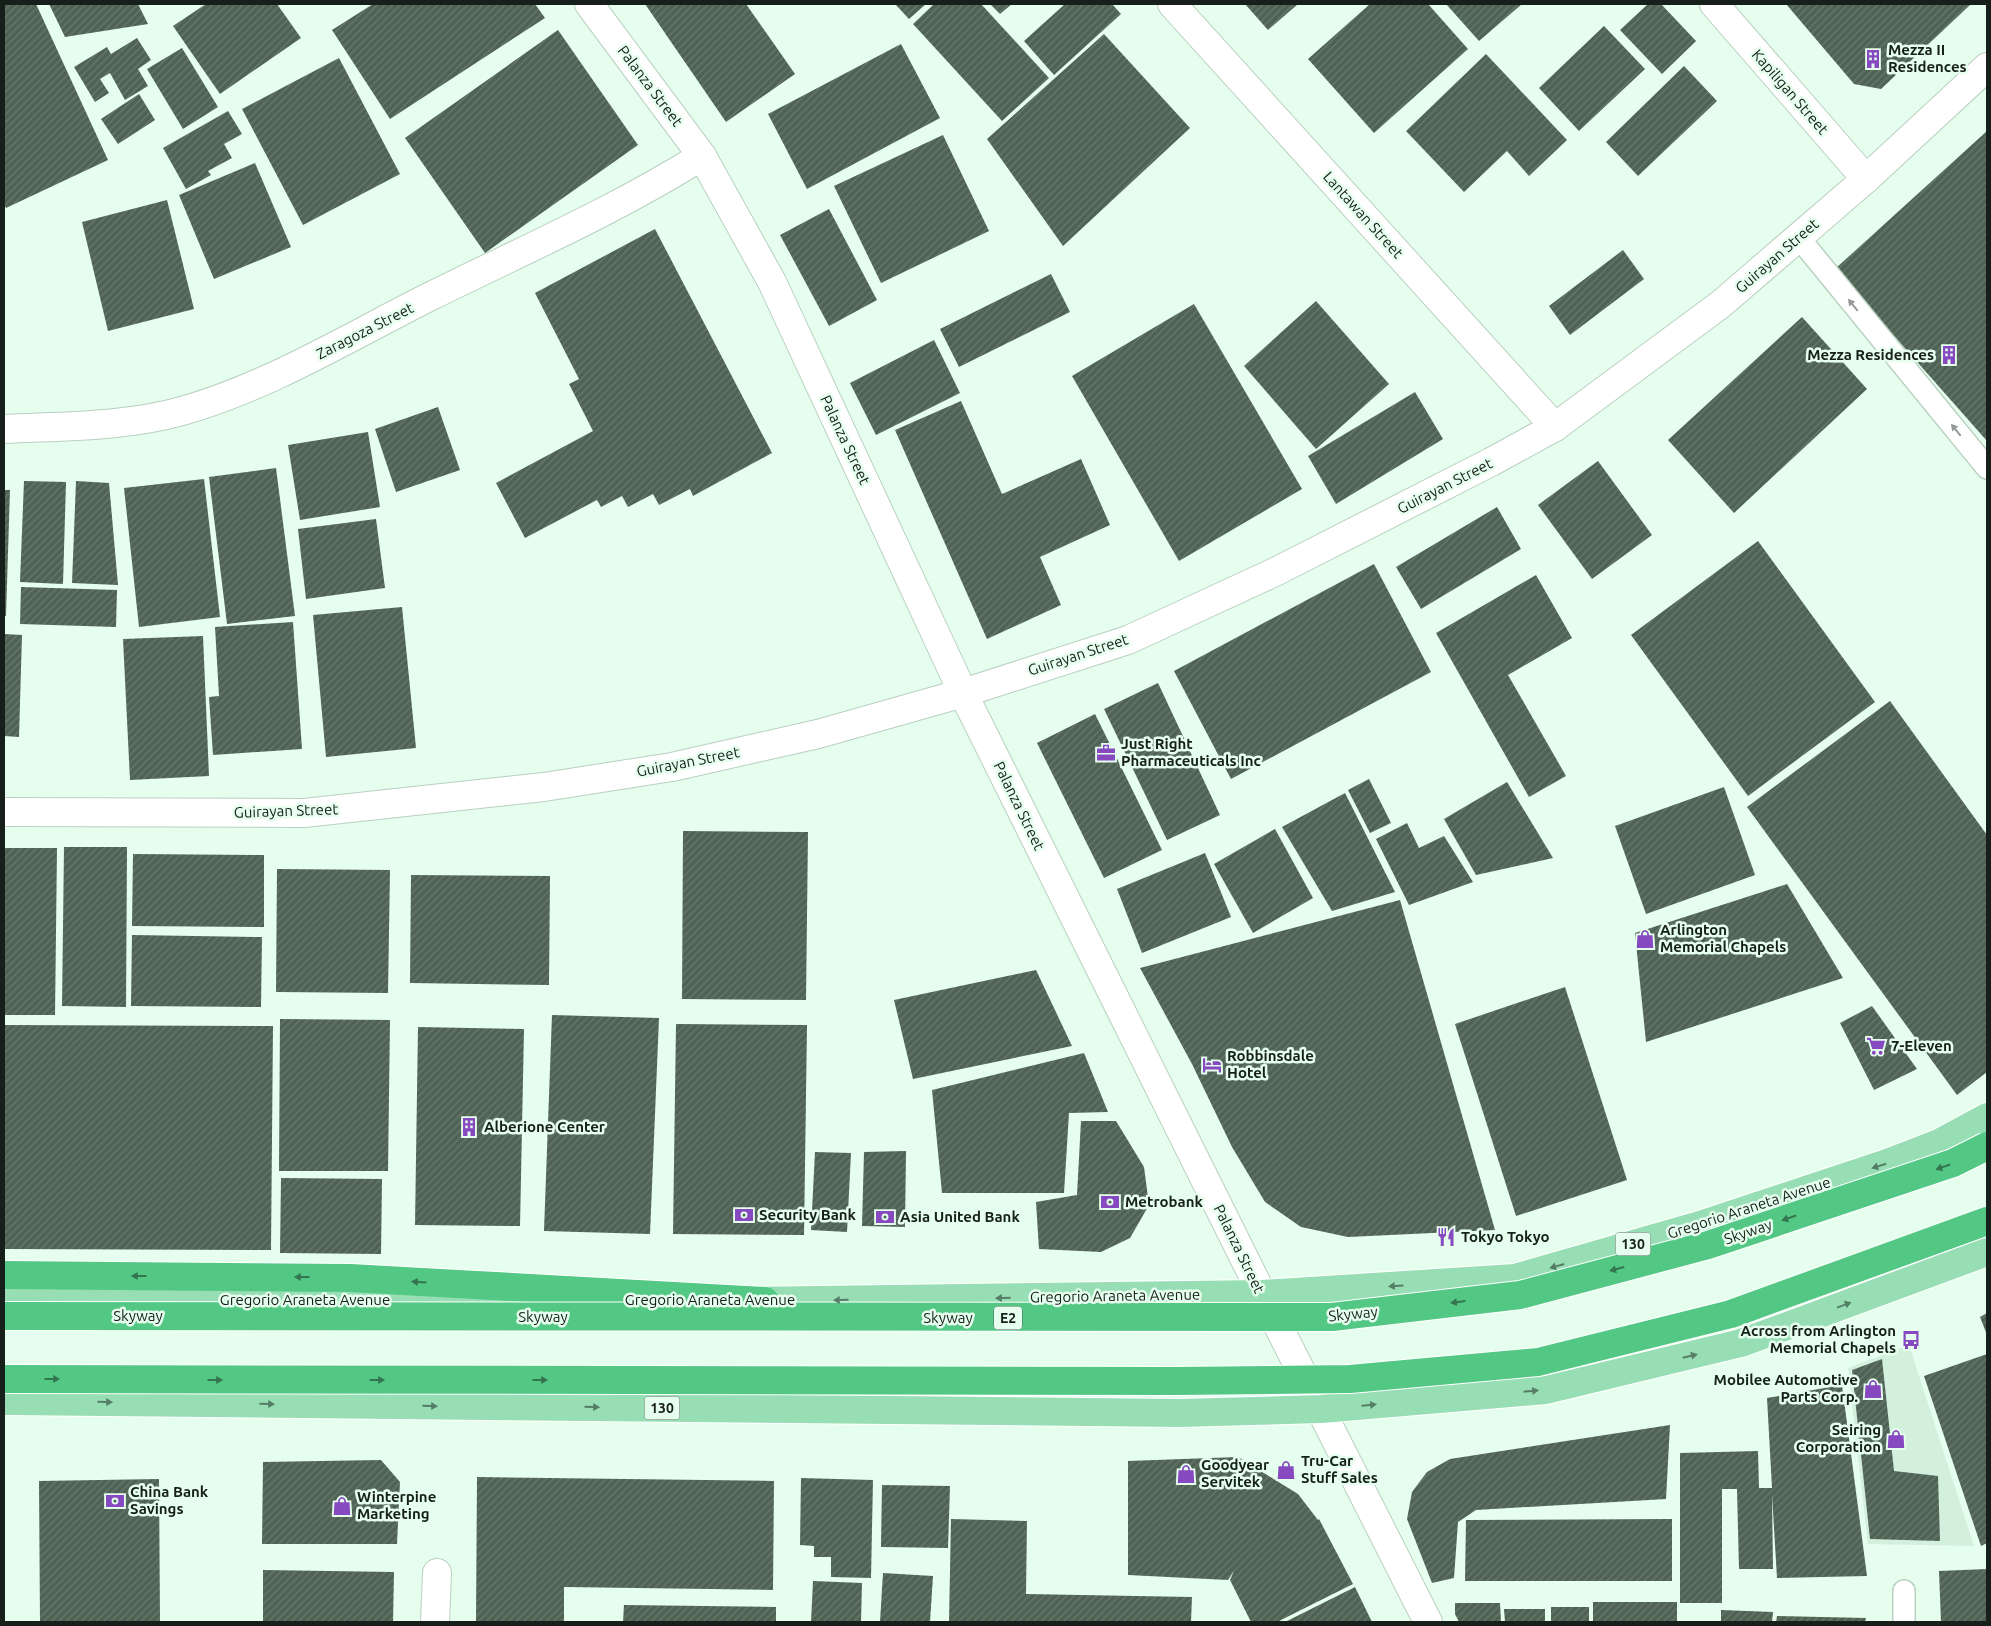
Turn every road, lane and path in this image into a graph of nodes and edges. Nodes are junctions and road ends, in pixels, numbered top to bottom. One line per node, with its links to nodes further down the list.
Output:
1 (589, 4): 5 (street, Palanza Street)
2 (1172, 4): 8 (street, Lantawan Street)
3 (1714, 4): 6 (street, Kapiligan Street)
4 (1987, 67): 6 (street, Guirayan Street)
5 (702, 156): 9 (street, Zaragoza Street); 11 (street, Palanza Street)
6 (1866, 180): 7 (street, Guirayan Street)
7 (1798, 238): 8 (street, Guirayan Street); 10 (lane, one-way to 7)
8 (1555, 427): 11 (street, Guirayan Street)
9 (4, 429)
10 (1987, 468)
11 (963, 693): 12 (street, Guirayan Street); 18 (street, Palanza Street)
12 (4, 812)
13 (1987, 1117): 18 (main road, Gregorio Araneta Avenue / 130, one-way to 18)
14 (1987, 1146): 21 (highway, Skyway / E2, one-way to 21, bridge)
15 (1987, 1221): 22 (highway, one-way to 15, bridge)
16 (1987, 1252): 24 (main road, 130, one-way to 16)
17 (4, 1275): 20 (highway, one-way to 17)
18 (1262, 1294): 20 (main road, Gregorio Araneta Avenue / 130, one-way to 20); 24 (street, Palanza Street)
19 (4, 1300): 20 (main road, Gregorio Araneta Avenue / 130)
20 (765, 1301)
21 (4, 1316)
22 (4, 1379)
23 (4, 1401): 24 (main road, 130, one-way to 24)
24 (1321, 1409): 28 (street, Palanza Street)
25 (438, 1573): 27 (street)
26 (1904, 1590): 29 (lane)
27 (435, 1622)
28 (1428, 1622)
29 (1904, 1622)

